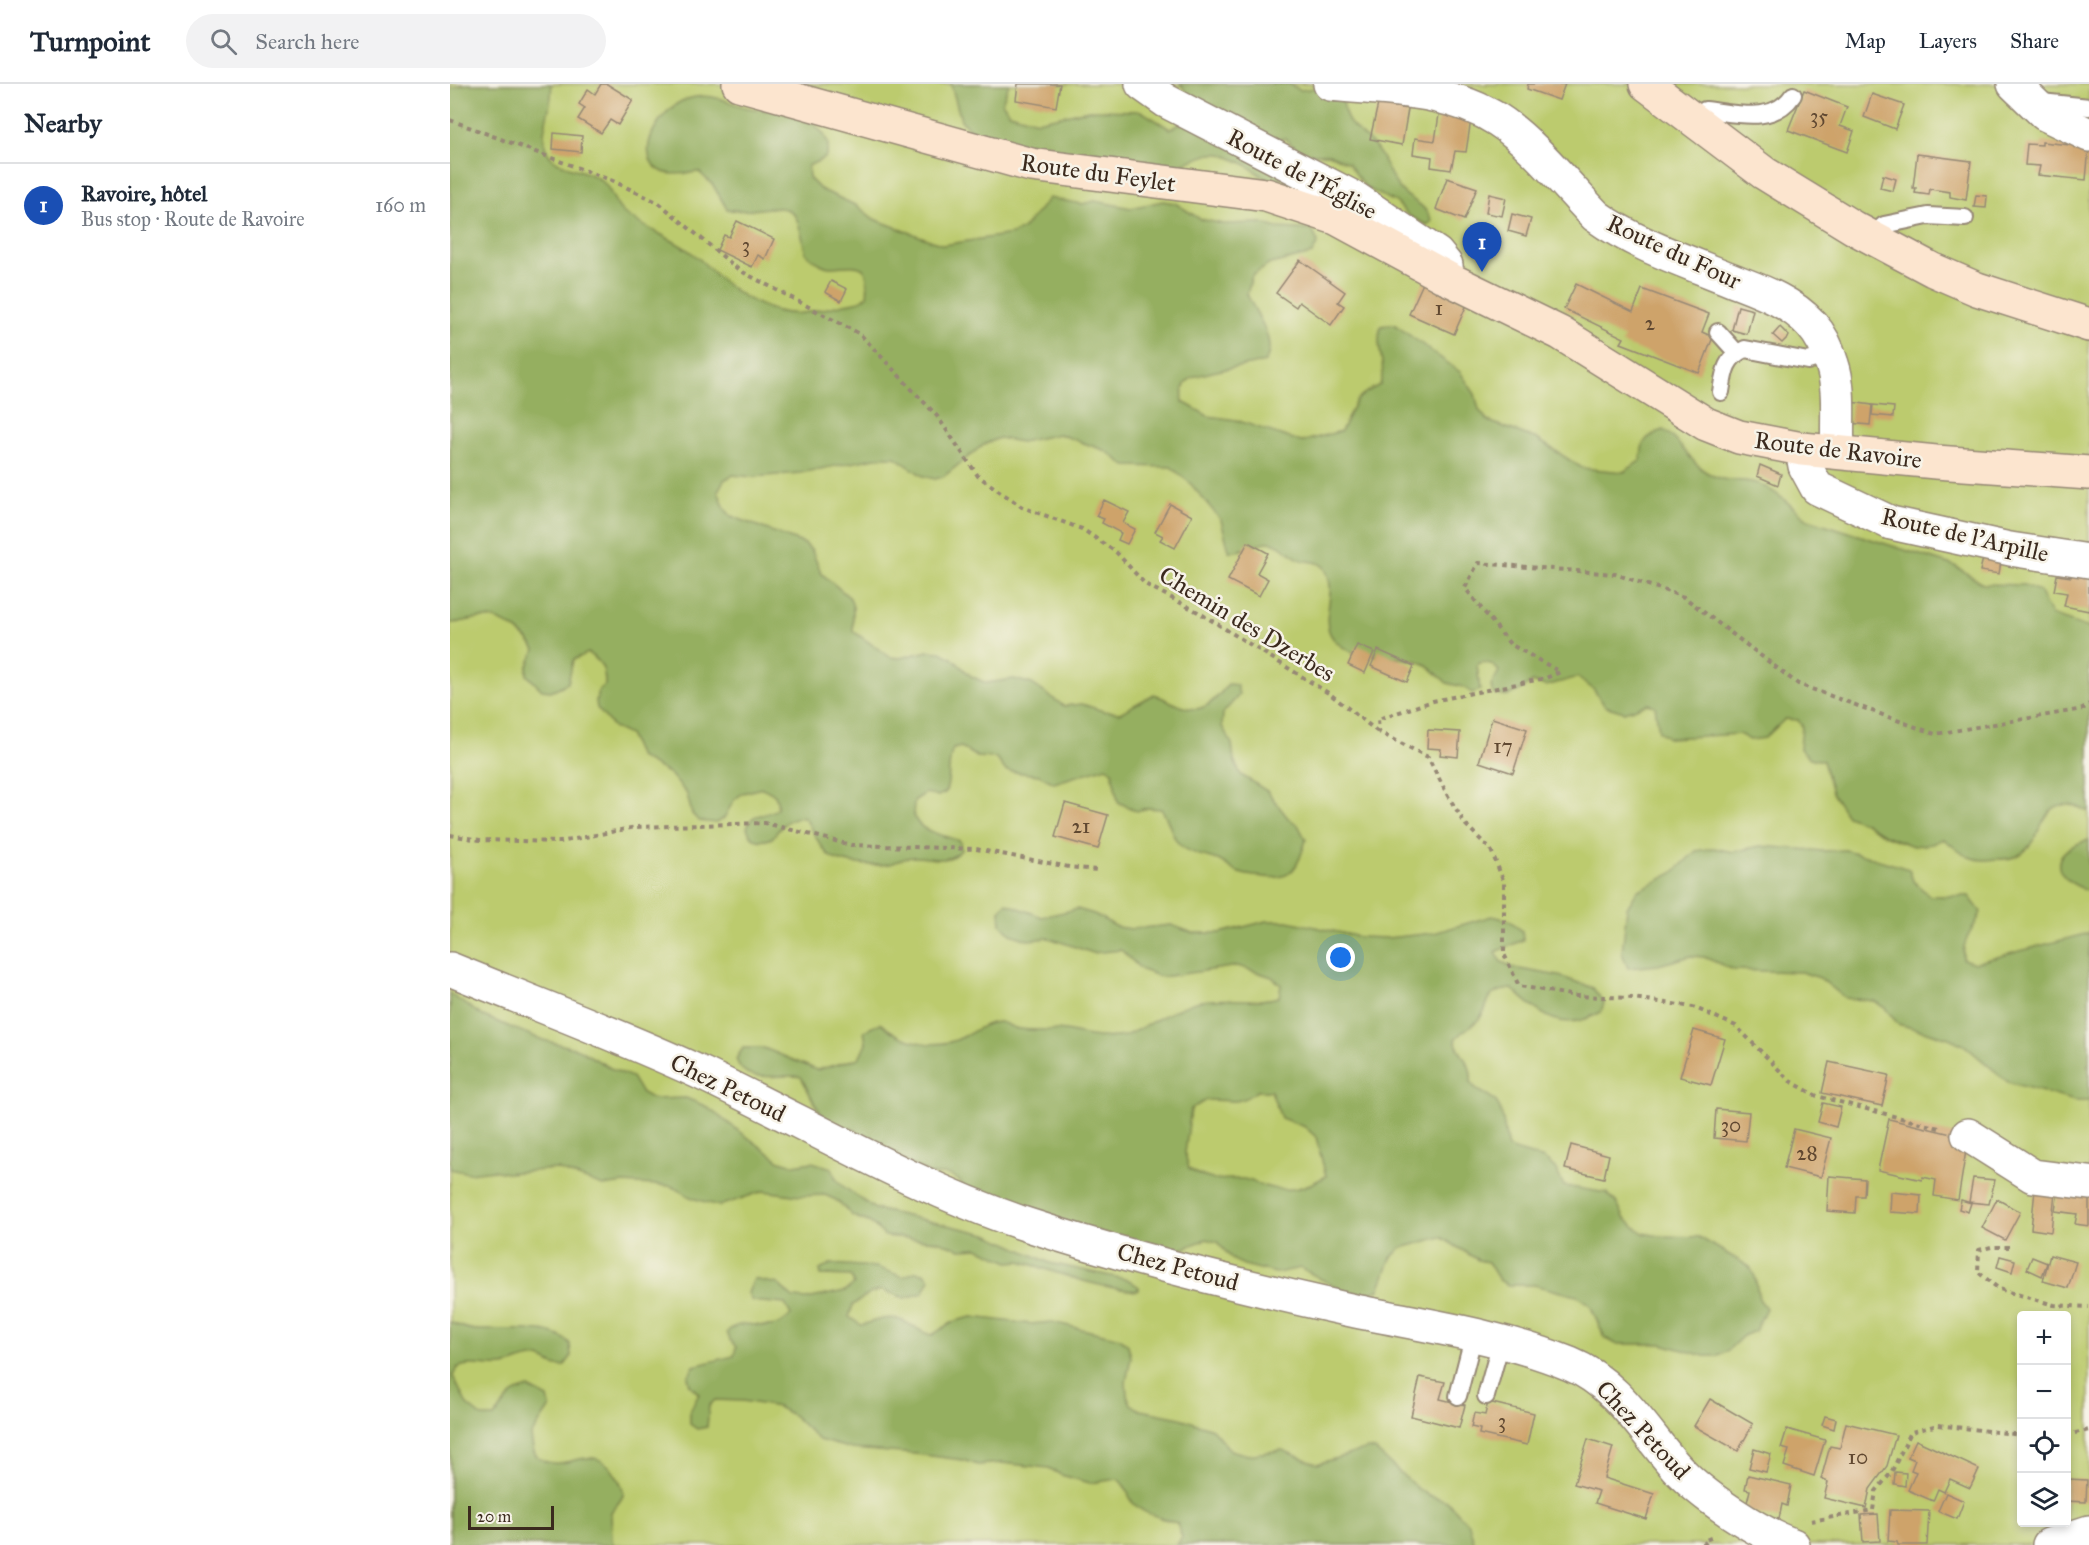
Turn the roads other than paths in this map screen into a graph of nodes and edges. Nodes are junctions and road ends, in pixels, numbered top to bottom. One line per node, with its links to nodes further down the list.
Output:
1 (739, 84): 13 (street, Route du Feylet)
2 (1142, 84): 13 (street, Route de l'Église)
3 (1330, 84): 17 (street, Route du Four)
4 (1646, 84): 9 (street)
5 (2014, 84): 7 (street)
6 (1792, 95): 9 (lane)
7 (2037, 107): 8 (lane); 10 (street)
8 (2089, 107)
9 (1695, 121): 12 (street)
10 (2089, 135)
11 (1965, 218): 12 (lane)
12 (1870, 237): 14 (street)
13 (1447, 278): 19 (street, Route de Ravoire)
14 (2089, 325)
15 (1718, 332): 16 (lane)
16 (1737, 352): 17 (lane); 18 (lane)
17 (1828, 355): 20 (street, Route du Four)
18 (1721, 392)
19 (1802, 449): 20 (street, Route de Ravoire); 23 (street, Route de l'Arpille)
20 (1838, 450): 21 (street, Route de Ravoire)
21 (2089, 473)
22 (2089, 541): 23 (street)
23 (2010, 549): 24 (street, Route de l'Arpille)
24 (2089, 561)
25 (450, 969): 28 (street, Chez Petoud)
26 (1968, 1135): 27 (street)
27 (2089, 1183)
28 (1488, 1338): 29 (lane); 30 (lane); 32 (street, Chez Petoud)
29 (1458, 1396)
30 (1486, 1396)
31 (2089, 1532): 33 (street)
32 (1800, 1533)
33 (2049, 1545)

